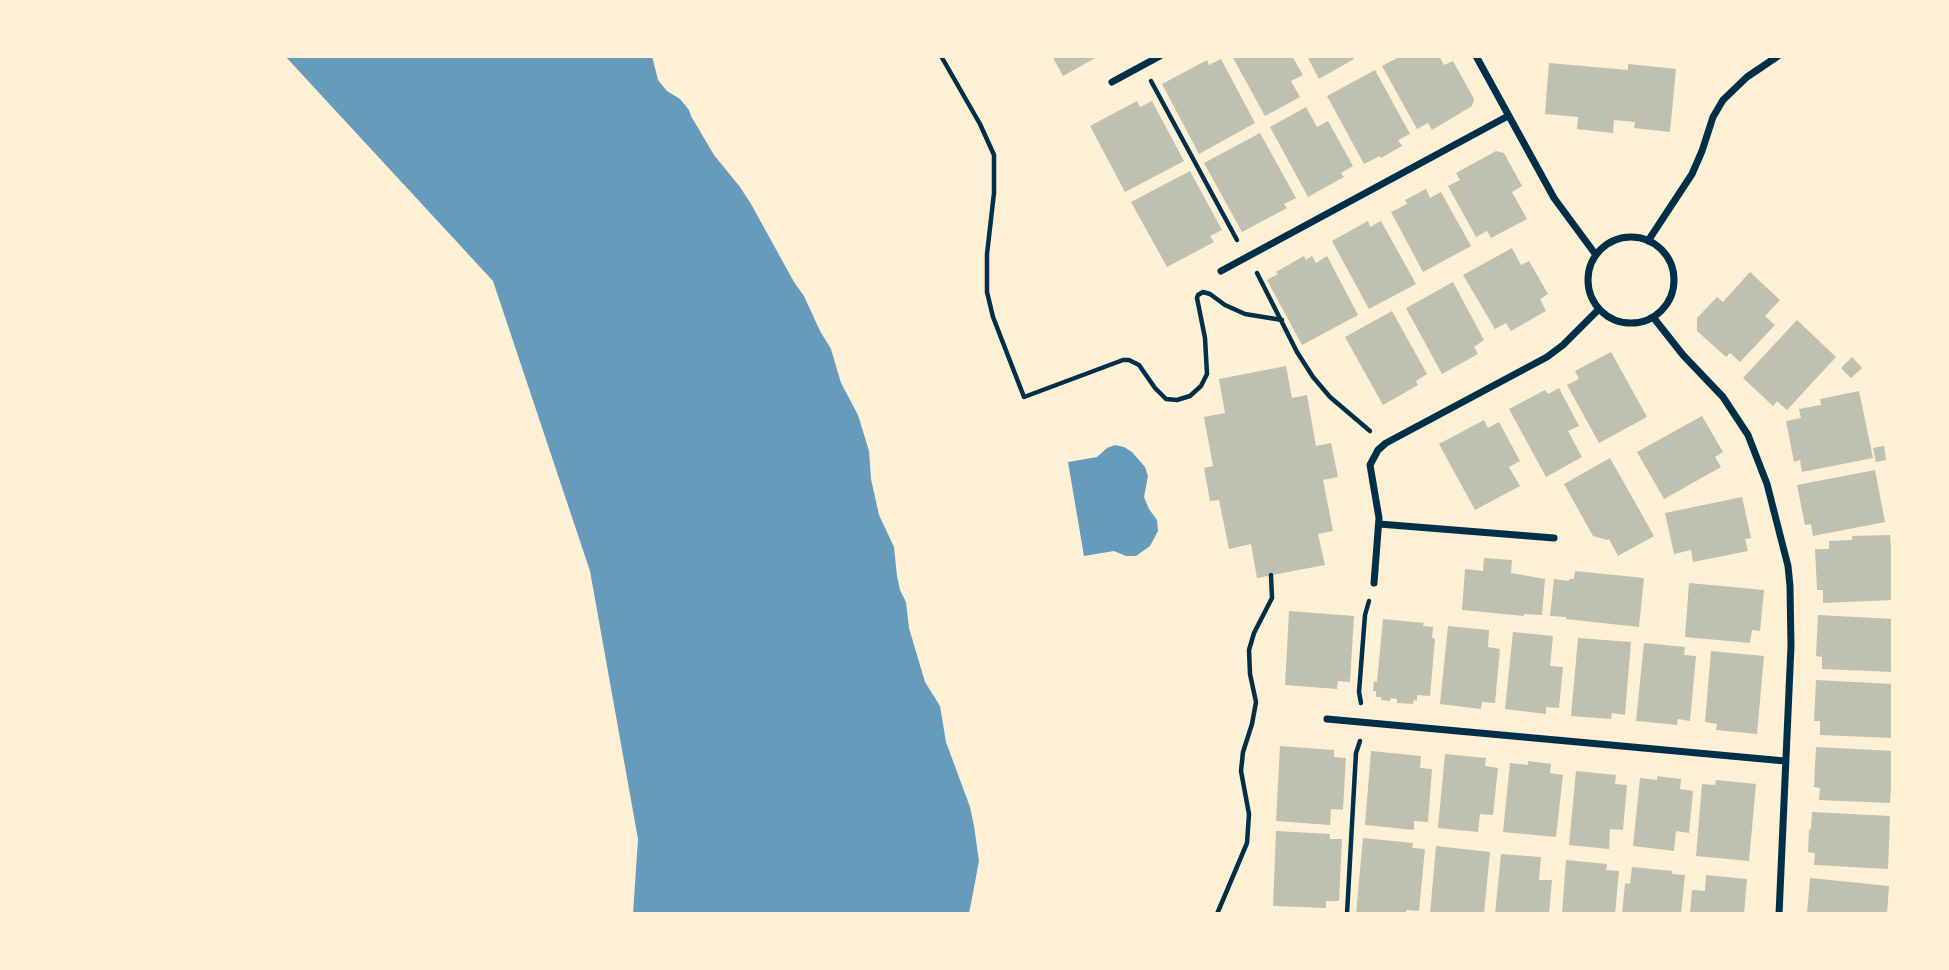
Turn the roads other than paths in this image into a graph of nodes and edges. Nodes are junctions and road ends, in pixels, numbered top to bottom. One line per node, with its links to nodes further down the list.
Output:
1 (1160, 56): 4 (street)
2 (1476, 56): 5 (street)
3 (1778, 56): 6 (street)
4 (1112, 82)
5 (1508, 116): 7 (street); 8 (street)
6 (1648, 241): 7 (street); 10 (street)
7 (1596, 255): 9 (street)
8 (1221, 271)
9 (1599, 309): 10 (street); 11 (street)
10 (1653, 317): 15 (street)
11 (1379, 524): 12 (street); 13 (street)
12 (1554, 538)
13 (1374, 583)
14 (1327, 719): 15 (street)
15 (1785, 761): 16 (street)
16 (1779, 914)

